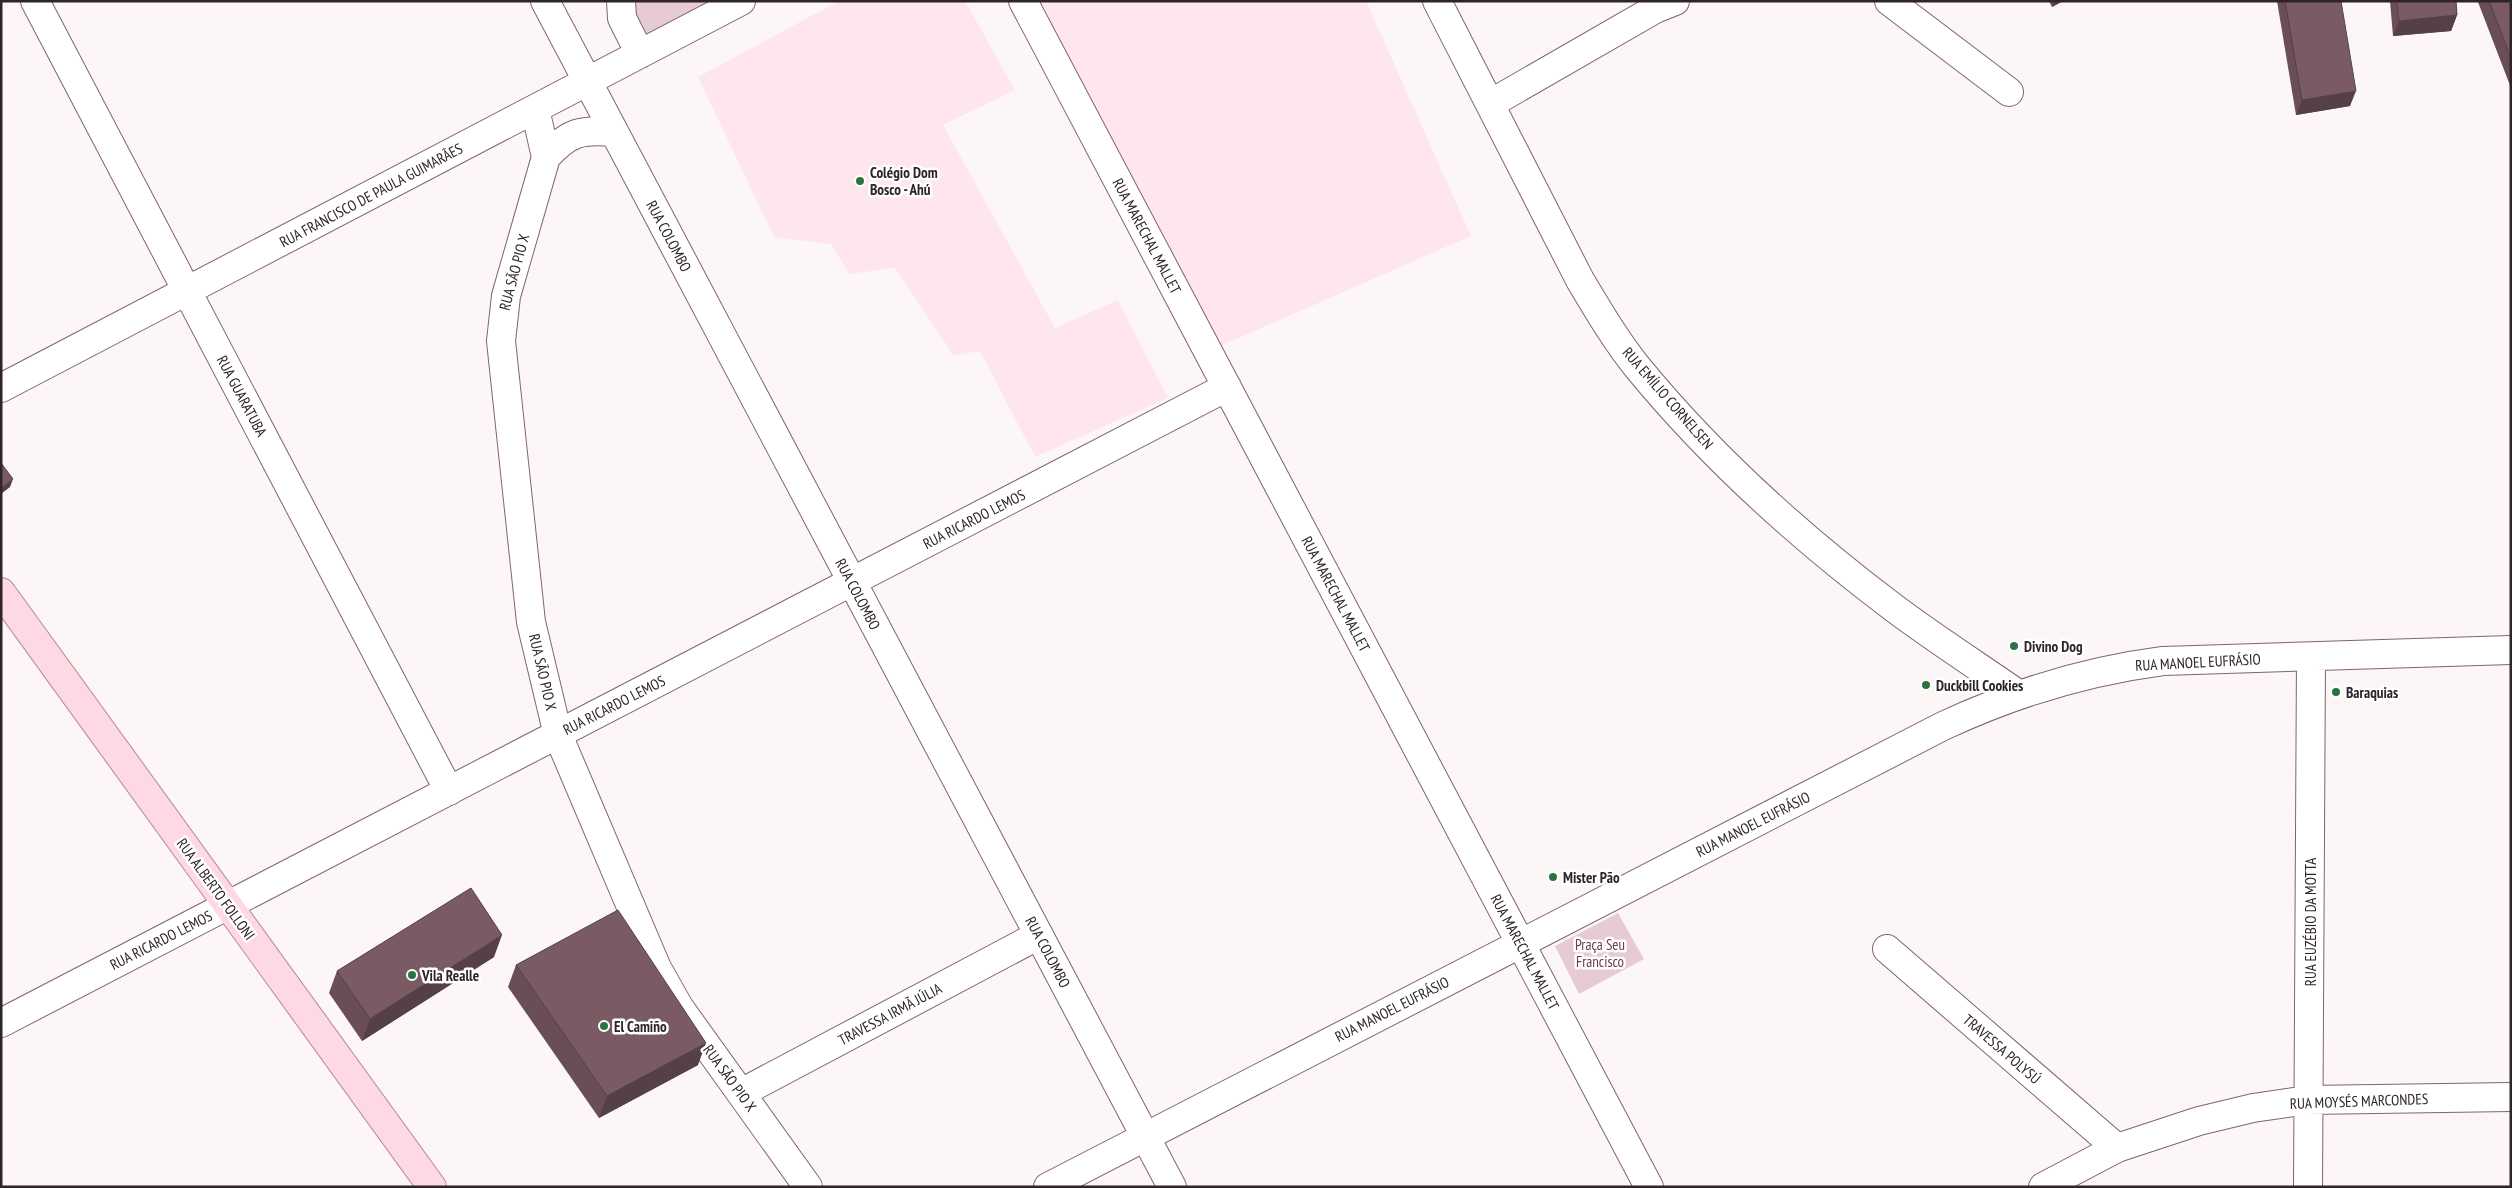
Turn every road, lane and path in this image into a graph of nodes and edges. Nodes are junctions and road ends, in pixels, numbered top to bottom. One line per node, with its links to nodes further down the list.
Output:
1 (35, 1): 16 (street, RUA GUARATUBA)
2 (545, 1): 10 (street, RUA COLOMBO)
3 (621, 1): 9 (street)
4 (741, 1): 9 (street, RUA FRANCISCO DE PAULA GUIMARÃES)
5 (1024, 1): 17 (street, RUA MARECHAL MALLET)
6 (1437, 1): 12 (street, RUA EMÍLIO CORNELSEN)
7 (1675, 1): 12 (street)
8 (1890, 1): 11 (street)
9 (640, 54): 10 (street, RUA FRANCISCO DE PAULA GUIMARÃES)
10 (587, 82): 13 (street, RUA FRANCISCO DE PAULA GUIMARÃES); 14 (street, RUA COLOMBO)
11 (2009, 92)
12 (1490, 104): 23 (street, RUA EMÍLIO CORNELSEN)
13 (535, 109): 15 (street, RUA SÃO PIO X); 16 (street, RUA FRANCISCO DE PAULA GUIMARÃES)
14 (614, 132): 15 (street, RUA SÃO PIO X); 19 (street, RUA COLOMBO)
15 (546, 157): 24 (street, RUA SÃO PIO X)
16 (187, 291): 18 (street, RUA FRANCISCO DE PAULA GUIMARÃES); 25 (street, RUA GUARATUBA)
17 (1227, 387): 19 (street, RUA RICARDO LEMOS); 28 (street, RUA MARECHAL MALLET)
18 (1, 388)
19 (852, 582): 24 (street, RUA RICARDO LEMOS); 27 (street, RUA COLOMBO)
20 (1, 592): 26 (main road, RUA ALBERTO FOLLONI)
21 (2511, 650): 22 (street, RUA MANOEL EUFRÁSIO)
22 (2311, 657): 23 (street, RUA MANOEL EUFRÁSIO); 33 (street, RUA EUZÉBIO DA MOTTA)
23 (2018, 694): 28 (street, RUA MANOEL EUFRÁSIO)
24 (558, 734): 25 (street, RUA RICARDO LEMOS); 31 (street, RUA SÃO PIO X)
25 (449, 791): 26 (street, RUA RICARDO LEMOS)
26 (228, 905): 30 (street, RUA RICARDO LEMOS); 36 (main road, RUA ALBERTO FOLLONI)
27 (1038, 935): 31 (street, TRAVESSA IRMÃ JÚLIA); 34 (street, RUA COLOMBO)
28 (1520, 944): 34 (street, RUA MANOEL EUFRÁSIO); 40 (street, RUA MARECHAL MALLET)
29 (1887, 949): 35 (street, TRAVESSA POLYSÚ)
30 (1, 1023)
31 (741, 1093): 37 (street, RUA SÃO PIO X)
32 (2511, 1097): 33 (street, RUA MOYSÉS MARCONDES)
33 (2308, 1100): 35 (street, RUA MOYSÉS MARCONDES); 42 (street, RUA EUZÉBIO DA MOTTA)
34 (1145, 1136): 38 (street, RUA MANOEL EUFRÁSIO); 39 (street, RUA COLOMBO)
35 (2117, 1148): 41 (street, RUA MOYSÉS MARCONDES)
36 (432, 1187)
37 (808, 1187)
38 (1048, 1187)
39 (1172, 1187)
40 (1649, 1187)
41 (2043, 1187)
42 (2308, 1187)

